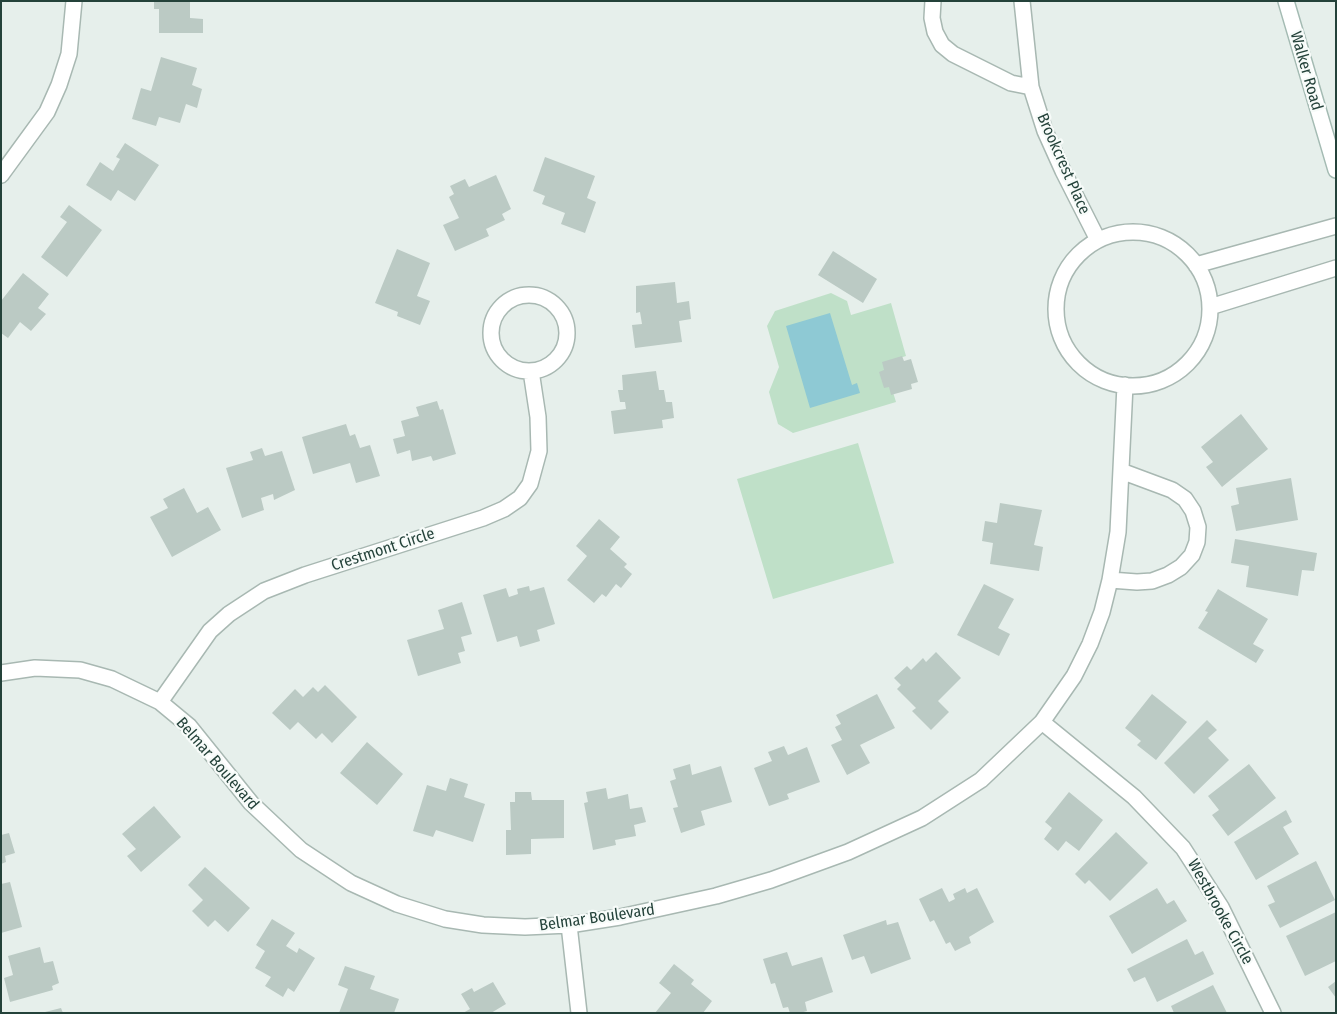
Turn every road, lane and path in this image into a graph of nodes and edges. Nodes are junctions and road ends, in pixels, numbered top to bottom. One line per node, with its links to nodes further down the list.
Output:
1 (74, 1): 7 (street)
2 (933, 1): 5 (street)
3 (1022, 1): 5 (street, Brookcrest Place)
4 (1286, 1): 6 (street, Walker Road)
5 (1031, 87): 9 (street, Brookcrest Place)
6 (1336, 170)
7 (1, 175)
8 (1336, 226): 10 (street)
9 (1098, 240): 10 (street); 14 (street)
10 (1196, 265): 12 (street)
11 (1336, 268): 12 (street)
12 (1210, 307): 14 (street)
13 (531, 371): 13 (street); 18 (street, Crestmont Circle)
14 (1125, 385): 15 (street, Belmar Boulevard)
15 (1121, 471): 16 (street, Belmar Boulevard); 16 (street)
16 (1110, 580): 19 (street, Belmar Boulevard)
17 (1, 673): 18 (street, Belmar Boulevard)
18 (160, 702): 20 (street, Belmar Boulevard)
19 (1042, 722): 20 (street, Belmar Boulevard); 22 (street, Westbrooke Circle)
20 (569, 924): 21 (street)
21 (579, 1013)
22 (1273, 1013)

